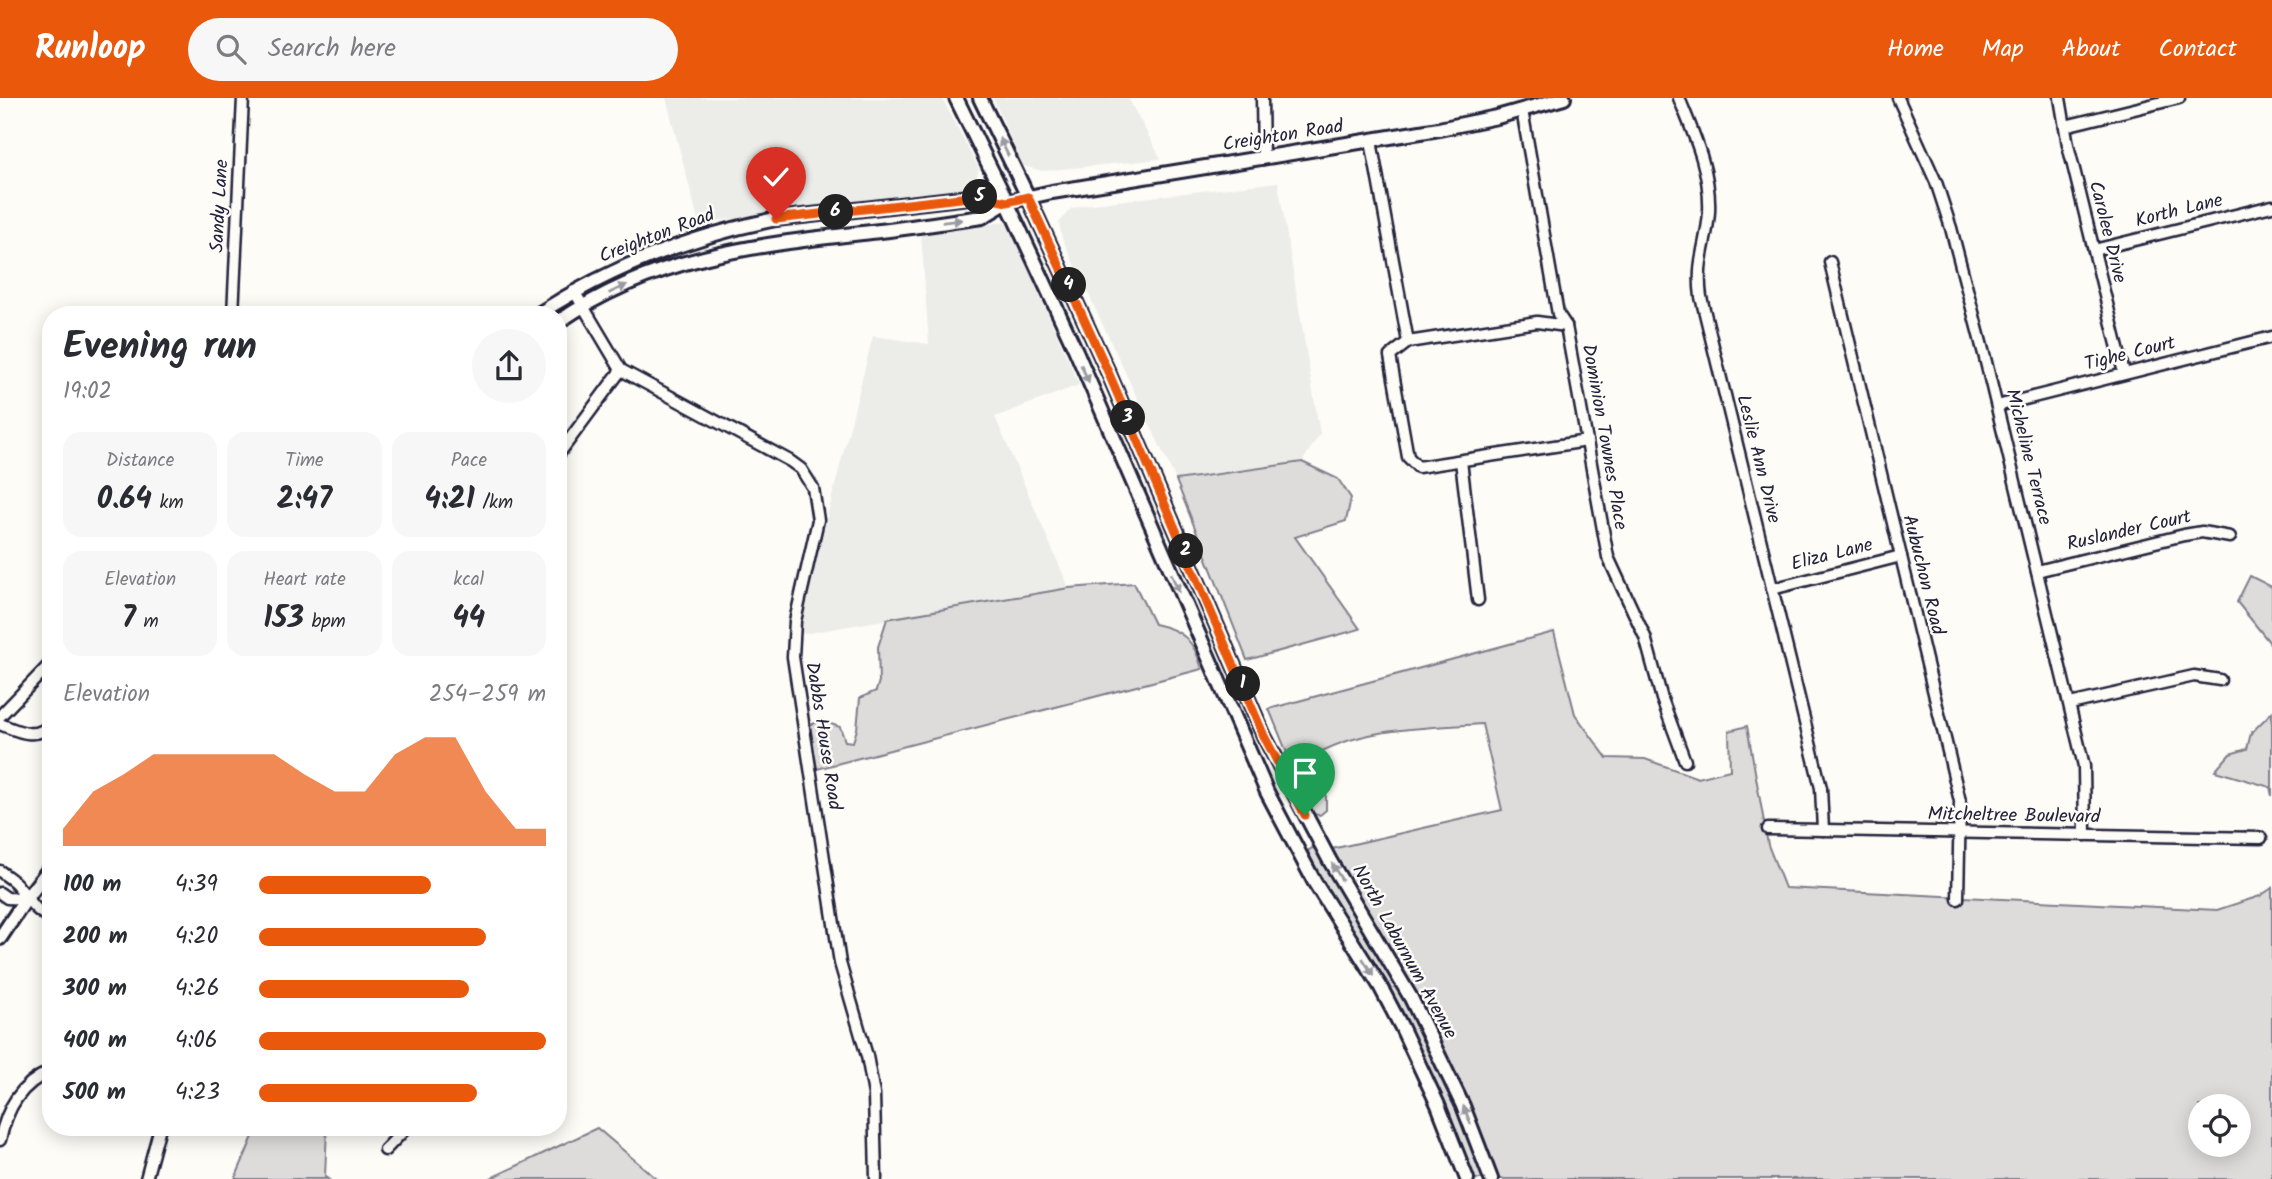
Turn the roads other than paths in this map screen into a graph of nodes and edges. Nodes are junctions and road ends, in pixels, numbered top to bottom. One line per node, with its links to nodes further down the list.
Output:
1 (243, 98): 20 (street, Sandy Lane)
2 (956, 98): 15 (main road, North Laburnum Avenue)
3 (980, 98): 14 (main road, North Laburnum Avenue, one-way to 3)
4 (1262, 98): 13 (street)
5 (1564, 98): 10 (main road, Creighton Road)
6 (1679, 98): 36 (street, Leslie Ann Drive)
7 (1898, 98): 29 (street, Micheline Terrace)
8 (2060, 98): 11 (street, Carolee Drive)
9 (2179, 98): 11 (street)
10 (1522, 110): 12 (main road, Creighton Road); 24 (street, Dominion Townes Place)
11 (2065, 126): 17 (street, Carolee Drive)
12 (1371, 141): 13 (main road, Creighton Road); 26 (street)
13 (1263, 159): 14 (main road, Creighton Road)
14 (1028, 197): 15 (main road, Creighton Road); 65 (main road, North Laburnum Avenue, one-way to 14)
15 (1007, 202): 19 (main road, Creighton Road); 22 (main road, Creighton Road, one-way to 15); 64 (main road, North Laburnum Avenue, one-way to 64)
16 (2272, 206): 17 (street, Korth Lane)
17 (2094, 250): 28 (street, Carolee Drive)
18 (1830, 262): 34 (street, Aubuchon Road)
19 (574, 291): 21 (main road, Creighton Road); 22 (street)
20 (233, 306)
21 (551, 306)
22 (582, 306): 23 (main road, Creighton Road); 27 (street)
23 (567, 316)
24 (1566, 326): 26 (street); 30 (street, Dominion Townes Place)
25 (2272, 337): 28 (street, Tighe Court)
26 (1408, 342): 32 (street)
27 (621, 370): 31 (street); 63 (street, Dabbs House Road)
28 (2124, 373): 29 (street, Tighe Court)
29 (1997, 406): 35 (street, Micheline Terrace)
30 (1587, 441): 32 (street); 44 (street, Dominion Townes Place)
31 (567, 443)
32 (1461, 461): 37 (street)
33 (2230, 537): 35 (street, Ruslander Court)
34 (1900, 556): 36 (street, Eliza Lane); 47 (street, Aubuchon Road)
35 (2037, 571): 40 (street, Micheline Terrace)
36 (1772, 589): 46 (street, Leslie Ann Drive)
37 (1478, 600)
38 (42, 672): 41 (street)
39 (2220, 680): 40 (street)
40 (2070, 704): 48 (street, Micheline Terrace)
41 (0, 716)
42 (0, 724): 43 (street)
43 (42, 731)
44 (1685, 761)
45 (1768, 829): 46 (street, Mitcheltree Boulevard)
46 (1823, 830): 47 (street, Mitcheltree Boulevard)
47 (1960, 832): 48 (street, Mitcheltree Boulevard); 54 (street, Aubuchon Road)
48 (2085, 835): 49 (street, Mitcheltree Boulevard)
49 (2261, 838)
50 (0, 871): 53 (street)
51 (42, 879): 53 (main road)
52 (0, 893): 53 (street)
53 (26, 899): 55 (street); 56 (main road)
54 (1958, 899)
55 (42, 914)
56 (0, 938)
57 (42, 1076): 60 (street)
58 (158, 1136): 62 (street)
59 (398, 1136): 61 (street)
60 (0, 1140)
61 (385, 1150)
62 (146, 1179)
63 (876, 1179)
64 (1467, 1179)
65 (1491, 1179)

